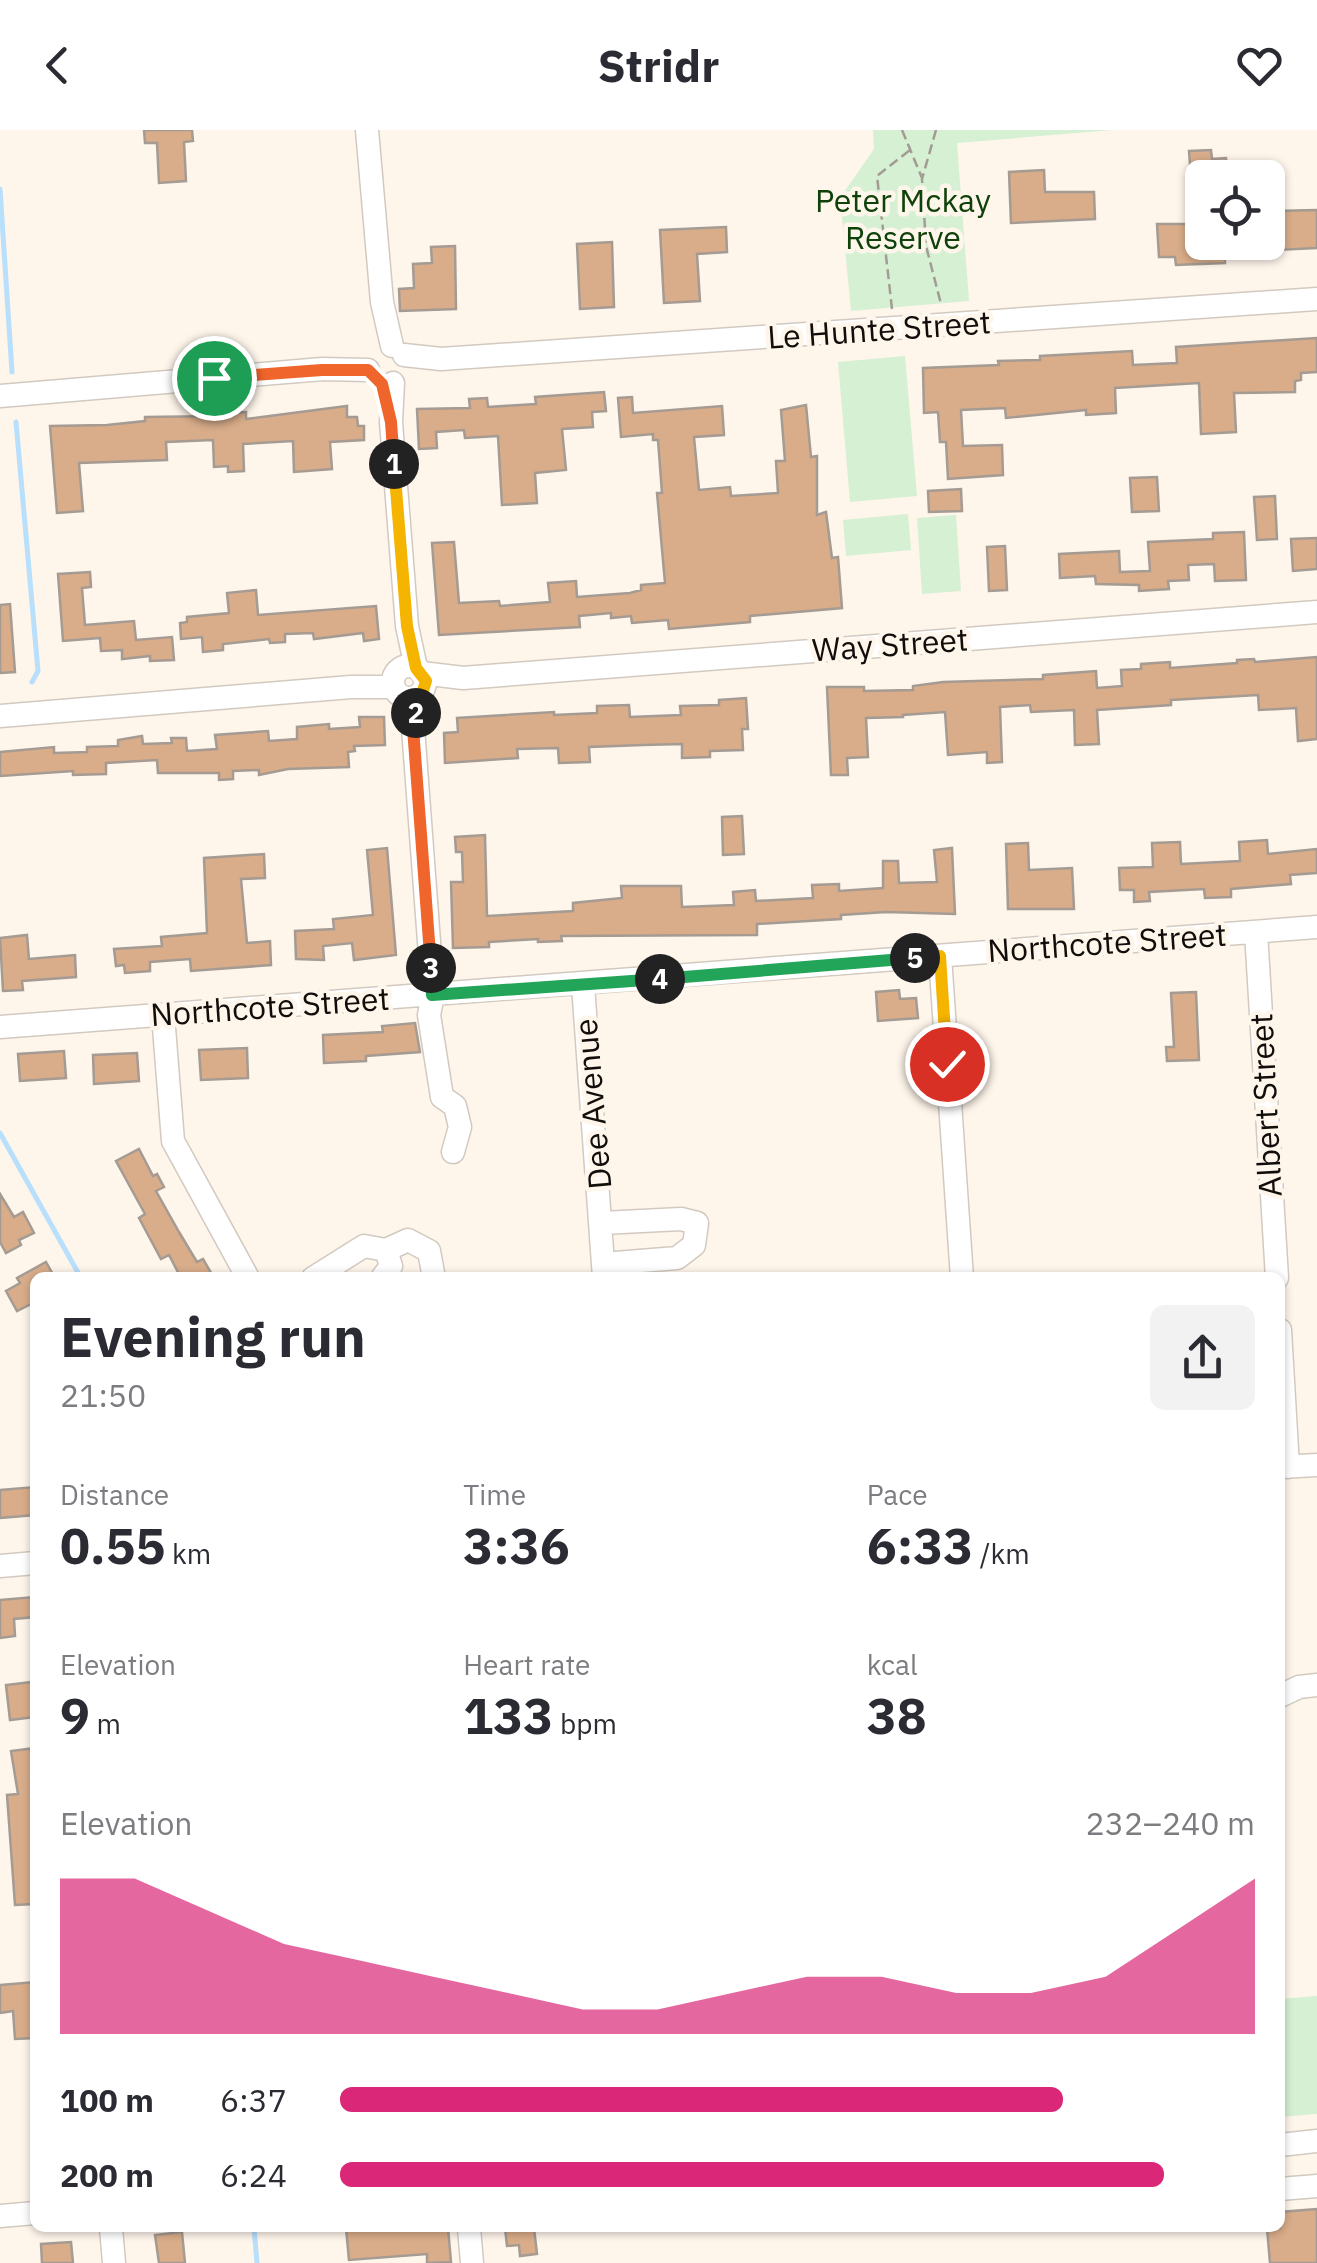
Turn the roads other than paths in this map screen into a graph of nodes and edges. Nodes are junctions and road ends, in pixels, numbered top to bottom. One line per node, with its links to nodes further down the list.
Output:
1 (367, 130): 3 (street)
2 (1317, 299): 3 (street, Le Hunte Street)
3 (386, 364): 4 (street, Le Hunte Street); 6 (street)
4 (0, 396)
5 (1317, 612): 6 (street, Way Street)
6 (409, 682): 7 (street, Way Street); 12 (street)
7 (0, 716)
8 (1317, 926): 9 (street, Northcote Street)
9 (1256, 932): 10 (street, Northcote Street); 24 (street, Albert Street)
10 (940, 956): 11 (street, Northcote Street); 23 (street)
11 (583, 985): 12 (street, Northcote Street); 16 (street, Dee Avenue)
12 (432, 995): 13 (street, Northcote Street); 15 (street)
13 (163, 1015): 14 (street, Northcote Street); 19 (street)
14 (0, 1028)
15 (453, 1152)
16 (602, 1223): 18 (street, Dee Avenue); 18 (street, Dee Avenue)
17 (386, 1250): 20 (street); 21 (street); 22 (street)
18 (604, 1271)
19 (245, 1272)
20 (323, 1272)
21 (386, 1272)
22 (433, 1272)
23 (962, 1272)
24 (1277, 1272)
25 (1317, 1465): 26 (street)
26 (1285, 1467)
27 (30, 1564): 28 (street)
28 (0, 1566)
29 (1317, 1685): 30 (street)
30 (1285, 1694)
31 (1317, 2141): 32 (street)
32 (1285, 2144)
33 (1317, 2186): 34 (street)
34 (1285, 2189)
35 (30, 2213): 36 (street)
36 (0, 2216)
37 (111, 2232): 39 (street)
38 (470, 2232): 40 (street)
39 (114, 2263)
40 (472, 2263)

